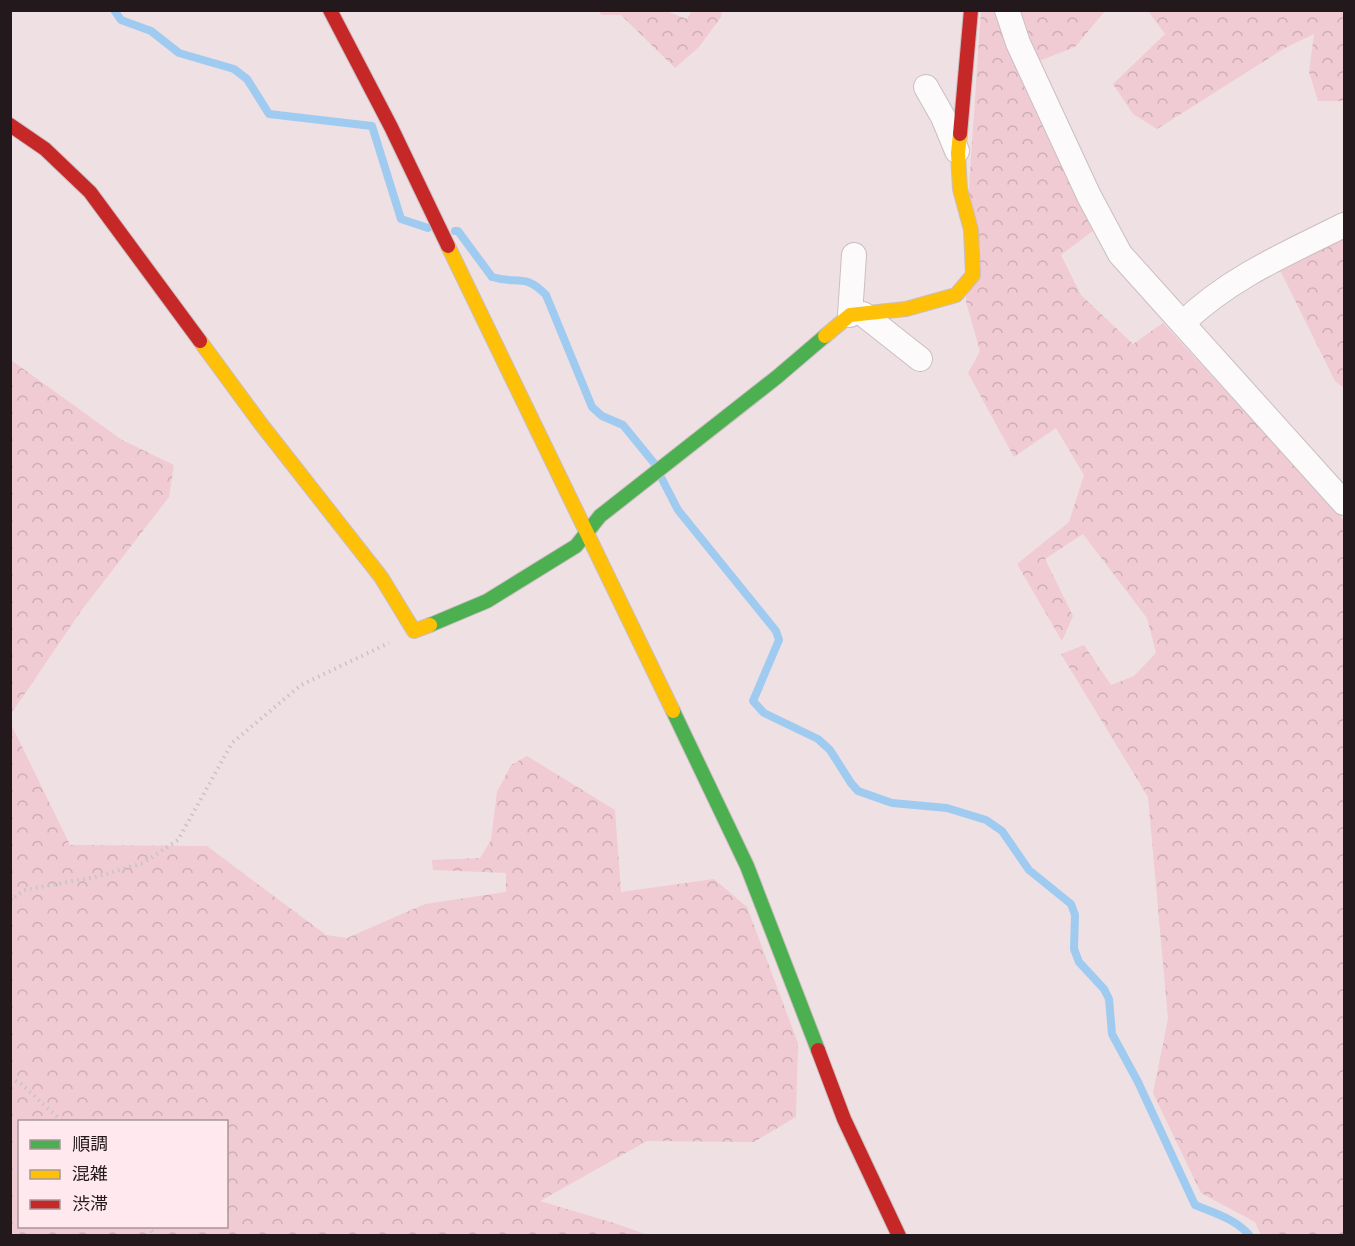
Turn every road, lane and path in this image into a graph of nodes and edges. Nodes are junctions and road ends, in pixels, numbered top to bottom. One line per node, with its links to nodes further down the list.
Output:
1 (330, 10): 13 (street)
2 (971, 10): 6 (street)
3 (1007, 10): 10 (street)
4 (926, 87): 6 (street)
5 (10, 126): 14 (street)
6 (958, 153): 9 (street)
7 (1344, 225): 10 (street)
8 (854, 255): 9 (street)
9 (856, 315): 11 (street); 13 (street)
10 (1184, 322): 12 (street)
11 (920, 359)
12 (1344, 503)
13 (588, 531): 14 (street); 18 (street)
14 (414, 631): 15 (path)
15 (10, 901)
16 (10, 1078): 17 (path)
17 (61, 1120)
18 (899, 1236)

